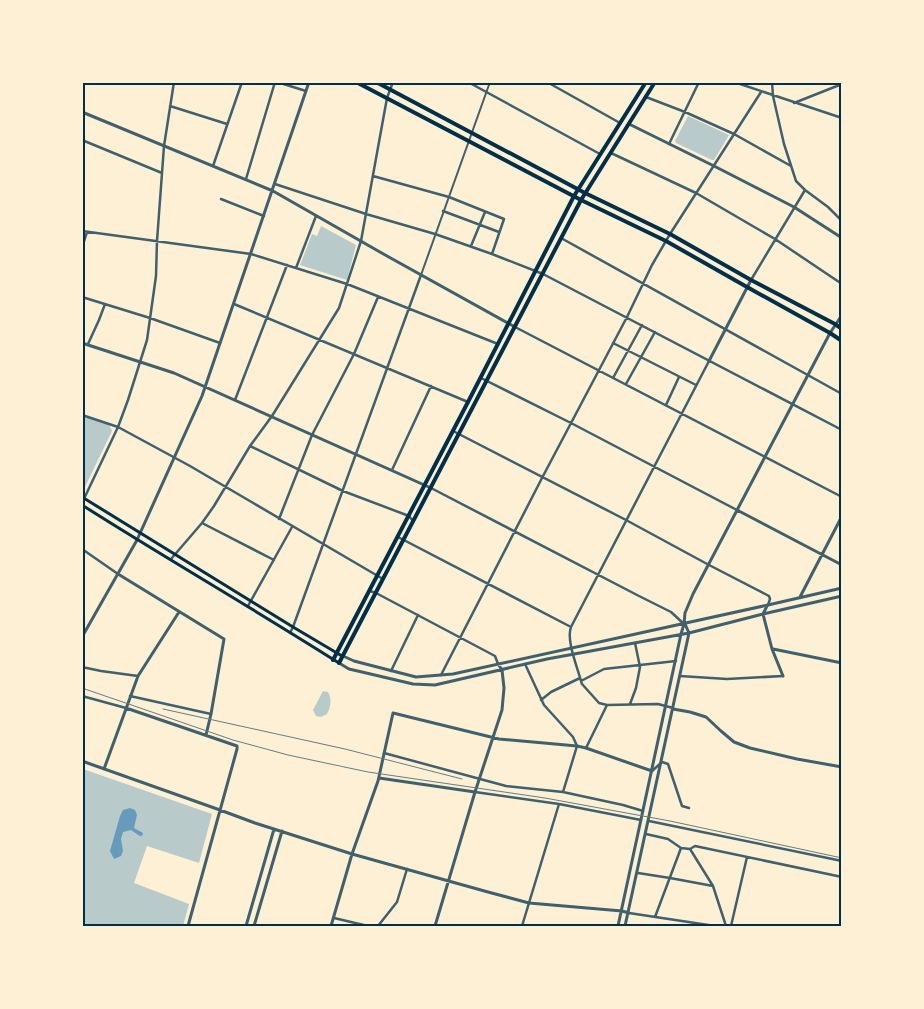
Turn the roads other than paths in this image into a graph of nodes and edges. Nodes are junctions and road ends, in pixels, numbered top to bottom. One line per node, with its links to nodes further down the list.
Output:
1 (174, 82): 25 (street)
2 (242, 82): 30 (street)
3 (276, 82): 18 (street); 45 (street)
4 (309, 82): 18 (street)
5 (356, 82): 23 (main road)
6 (376, 82): 17 (main road)
7 (393, 82): 17 (street)
8 (468, 82): 19 (street)
9 (490, 82): 19 (street)
10 (548, 82): 29 (street)
11 (646, 82): 29 (main road)
12 (655, 82): 22 (main road)
13 (699, 82): 27 (street)
14 (734, 82): 20 (street)
15 (772, 82): 21 (street)
16 (842, 84): 24 (street)
17 (390, 90): 23 (street); 32 (main road)
18 (306, 91): 46 (street)
19 (486, 92): 32 (street); 39 (street)
20 (761, 92): 21 (street); 33 (street)
21 (773, 96): 24 (street); 42 (street)
22 (646, 97): 27 (street); 31 (main road)
23 (387, 98): 35 (main road); 44 (street)
24 (794, 103): 28 (street)
25 (170, 106): 30 (street); 37 (street)
26 (82, 112): 37 (street)
27 (684, 112): 33 (street); 36 (street)
28 (842, 118)
29 (620, 123): 39 (main road)
30 (227, 124): 40 (street)
31 (629, 124): 36 (street); 38 (main road)
32 (472, 134): 35 (street); 47 (main road)
33 (734, 134): 41 (street); 42 (street)
34 (82, 140): 43 (street)
35 (469, 141): 52 (main road); 53 (street)
36 (669, 144): 41 (street)
37 (164, 146): 40 (street); 43 (street)
38 (610, 153): 50 (main road); 51 (street)
39 (600, 154): 47 (main road)
40 (213, 166): 45 (street)
41 (714, 166): 51 (street); 56 (street)
42 (791, 167): 48 (street)
43 (162, 174): 72 (street)
44 (373, 176): 53 (street); 59 (street)
45 (246, 179): 49 (street)
46 (275, 184): 49 (street); 59 (street)
47 (578, 189): 50 (main road); 52 (main road)
48 (805, 190): 56 (street); 62 (street)
49 (273, 191): 60 (street); 61 (street)
50 (585, 193): 55 (main road); 68 (main road)
51 (696, 193): 68 (street); 71 (street)
52 (574, 196): 55 (main road); 81 (main road)
53 (449, 197): 57 (street); 58 (street)
54 (221, 199): 60 (street)
55 (581, 200): 69 (main road); 74 (main road)
56 (794, 207): 70 (street); 71 (street)
57 (444, 211): 63 (street); 67 (street)
58 (485, 212): 63 (street); 66 (street)
59 (366, 214): 67 (street); 73 (street)
60 (264, 216): 77 (street)
61 (316, 216): 73 (street); 80 (street)
62 (842, 221)
63 (480, 224): 66 (street); 75 (street)
64 (82, 231): 65 (street)
65 (87, 232): 72 (street); 76 (street)
66 (499, 232): 78 (street)
67 (435, 234): 75 (street); 83 (street)
68 (670, 234): 74 (street); 84 (main road)
69 (561, 238): 82 (main road); 86 (street)
70 (842, 238)
71 (774, 239): 84 (street); 87 (street)
72 (156, 240): 77 (street); 96 (street)
73 (361, 241): 83 (street); 85 (street)
74 (666, 241): 86 (street); 88 (main road)
75 (471, 246): 78 (street)
76 (82, 248)
77 (251, 254): 79 (street); 92 (street)
78 (492, 254): 81 (street)
79 (287, 265): 80 (street); 97 (street)
80 (296, 268): 85 (street)
81 (535, 270): 82 (street); 98 (main road)
82 (543, 274): 95 (street); 101 (main road)
83 (421, 275): 93 (street); 98 (street)
84 (751, 280): 88 (street); 99 (main road)
85 (347, 284): 90 (street); 106 (street)
86 (644, 284): 95 (street); 103 (street)
87 (842, 284)
88 (747, 287): 103 (street); 105 (main road)
89 (82, 297): 91 (street)
90 (378, 297): 93 (street); 114 (street)
91 (105, 304): 96 (street); 111 (street)
92 (234, 304): 97 (street); 109 (street)
93 (409, 309): 112 (street); 118 (street)
94 (842, 315): 99 (street)
95 (627, 317): 100 (street); 110 (street)
96 (150, 318): 109 (street); 117 (street)
97 (266, 318): 106 (street); 130 (street)
98 (508, 324): 101 (street); 112 (main road)
99 (836, 324): 102 (main road); 105 (street)
100 (642, 325): 104 (street); 113 (street)
101 (515, 327): 119 (street); 124 (main road)
102 (842, 328)
103 (725, 329): 116 (street); 120 (street)
104 (655, 332): 115 (street); 116 (street)
105 (830, 333): 107 (main road); 120 (street)
106 (320, 340): 114 (street); 136 (street)
107 (842, 341)
108 (82, 342): 111 (street)
109 (220, 343): 127 (street)
110 (612, 343): 113 (street); 119 (street)
111 (88, 344): 117 (street)
112 (498, 344): 122 (main road)
113 (628, 351): 115 (street); 123 (street)
114 (354, 354): 118 (street); 142 (street)
115 (641, 358): 121 (street); 125 (street)
116 (709, 361): 126 (street); 133 (street)
117 (141, 362): 127 (street); 138 (street)
118 (388, 368): 128 (street); 144 (street)
119 (599, 370): 123 (street); 137 (street)
120 (808, 375): 129 (street); 133 (street)
121 (679, 377): 126 (street); 132 (street)
122 (480, 378): 124 (street); 131 (main road)
123 (613, 378): 125 (street)
124 (487, 380): 137 (street); 141 (main road)
125 (626, 384): 132 (street)
126 (696, 385): 134 (street)
127 (206, 386): 130 (street); 145 (street)
128 (431, 386): 131 (street); 149 (street)
129 (842, 394)
130 (235, 400): 136 (street)
131 (468, 402): 140 (main road)
132 (666, 405): 134 (street)
133 (793, 405): 139 (street); 146 (street)
134 (681, 412): 146 (street); 147 (street)
135 (82, 415): 138 (street)
136 (272, 416): 142 (street); 143 (street)
137 (571, 423): 147 (street); 150 (street)
138 (118, 427): 145 (street); 156 (street)
139 (842, 430)
140 (453, 431): 141 (street); 151 (main road)
141 (459, 434): 150 (street); 153 (main road)
142 (312, 435): 144 (street); 148 (street)
143 (250, 446): 148 (street); 152 (street)
144 (356, 454): 149 (street); 154 (street)
145 (174, 457): 152 (street); 167 (street)
146 (766, 457): 155 (street); 158 (street)
147 (653, 467): 158 (street); 162 (street)
148 (298, 470): 154 (street); 161 (street)
149 (392, 470): 151 (street)
150 (542, 478): 162 (street); 166 (street)
151 (425, 485): 153 (street); 159 (main road)
152 (226, 487): 161 (street); 164 (street)
153 (431, 488): 163 (main road); 166 (street)
154 (343, 491): 159 (street); 171 (street)
155 (842, 497)
156 (84, 498): 157 (street); 167 (main road)
157 (82, 504): 169 (main road)
158 (737, 510): 174 (street); 177 (street)
159 (409, 516): 163 (street); 168 (main road)
160 (842, 516): 174 (street)
161 (279, 519): 165 (street)
162 (626, 520): 177 (street); 180 (street)
163 (413, 521): 170 (main road)
164 (202, 523): 173 (street); 176 (street)
165 (292, 527): 171 (street); 176 (street)
166 (515, 532): 180 (street); 183 (street)
167 (140, 533): 169 (street); 173 (main road)
168 (398, 537): 170 (street); 181 (main road)
169 (137, 540): 175 (main road); 179 (street)
170 (403, 540): 182 (main road); 183 (street)
171 (323, 544): 181 (street); 197 (street)
172 (82, 549): 179 (street)
173 (174, 554): 175 (street); 189 (main road)
174 (821, 554): 178 (street); 188 (street)
175 (171, 559): 190 (main road)
176 (274, 560): 189 (street)
177 (709, 565): 191 (street); 195 (street)
178 (842, 565)
179 (118, 574): 192 (street); 201 (street)
180 (598, 574): 195 (street); 196 (street)
181 (377, 576): 182 (street); 185 (main road)
182 (383, 579): 186 (main road)
183 (488, 584): 196 (street); 202 (street)
184 (842, 588): 188 (street)
185 (370, 590): 186 (street); 206 (main road)
186 (376, 593): 194 (street); 208 (main road)
187 (842, 596): 193 (street)
188 (800, 598): 191 (street)
189 (251, 601): 190 (street); 197 (main road)
190 (248, 606): 198 (main road)
191 (768, 606): 193 (street); 195 (street)
192 (179, 612): 219 (street); 232 (street)
193 (762, 614): 199 (street); 204 (street)
194 (418, 615): 202 (street); 218 (street)
195 (684, 624): 199 (street); 200 (street); 205 (street)
196 (571, 626): 205 (street)
197 (293, 627): 198 (street); 206 (main road)
198 (290, 633): 209 (main road)
199 (689, 633): 200 (street); 221 (street)
200 (681, 634): 203 (street); 210 (street)
201 (82, 637)
202 (460, 637): 212 (street); 220 (street)
203 (635, 642): 207 (street); 214 (street)
204 (772, 648): 215 (street); 222 (street)
205 (572, 649): 207 (street); 212 (street)
206 (337, 652): 208 (main road); 209 (main road)
207 (574, 654): 213 (street); 223 (street)
208 (342, 656): 211 (main road); 218 (street)
209 (333, 660): 211 (main road)
210 (676, 661): 214 (street); 229 (street)
211 (339, 663): 217 (street)
212 (498, 664): 217 (street); 220 (street)
213 (525, 664): 217 (street); 226 (street)
214 (639, 664): 223 (street); 227 (street)
215 (842, 664)
216 (82, 667): 219 (street)
217 (502, 670): 234 (street)
218 (391, 671): 220 (street)
219 (138, 676): 225 (street)
220 (440, 676)
221 (680, 676): 222 (street); 231 (street)
222 (783, 676)
223 (580, 680): 226 (street); 228 (street)
224 (82, 696): 230 (street)
225 (130, 696): 230 (street); 232 (street)
226 (541, 700): 235 (street)
227 (630, 704): 228 (street); 229 (street)
228 (607, 705): 236 (street)
229 (666, 707): 231 (street); 242 (street)
230 (126, 708): 233 (street); 241 (street)
231 (673, 708): 239 (street); 240 (street)
232 (211, 714): 233 (street)
233 (206, 735): 249 (street)
234 (493, 738): 235 (street); 237 (street); 244 (street)
235 (577, 746): 236 (street); 246 (street)
236 (586, 748): 242 (street)
237 (384, 754): 243 (street); 244 (street)
238 (82, 761): 241 (street)
239 (662, 762): 242 (street); 248 (street); 252 (street)
240 (842, 767)
241 (104, 768): 249 (street)
242 (652, 771): 250 (street)
243 (379, 778): 245 (street); 258 (street)
244 (480, 779): 245 (street); 246 (street)
245 (475, 792): 247 (street); 265 (street)
246 (562, 792): 250 (street)
247 (559, 804): 251 (street); 267 (street)
248 (689, 808)
249 (220, 810): 253 (street); 272 (street)
250 (643, 811): 251 (street)
251 (641, 820): 268 (street)
252 (649, 822): 255 (street); 260 (street)
253 (274, 829): 254 (street); 273 (street)
254 (282, 831): 258 (street); 274 (street)
255 (646, 834): 256 (street); 262 (street)
256 (681, 848): 257 (street); 264 (street)
257 (690, 849): 259 (street); 266 (street)
258 (352, 854): 261 (street); 271 (street)
259 (747, 857): 263 (street); 284 (street)
260 (842, 861)
261 (407, 869): 265 (street); 277 (street)
262 (638, 873): 264 (street); 269 (street)
263 (842, 877)
264 (670, 878): 266 (street); 270 (street)
265 (448, 881): 267 (street); 278 (street)
266 (713, 886): 283 (street)
267 (529, 903): 268 (street); 279 (street)
268 (622, 911): 269 (street); 280 (street)
269 (629, 913): 270 (street); 281 (street)
270 (655, 917): 282 (street)
271 (334, 918): 275 (street); 276 (street)
272 (188, 926)
273 (246, 926)
274 (254, 926)
275 (331, 926)
276 (368, 926)
277 (378, 926)
278 (435, 926)
279 (522, 926)
280 (618, 926)
281 (626, 926)
282 (715, 926)
283 (726, 926)
284 (731, 926)

